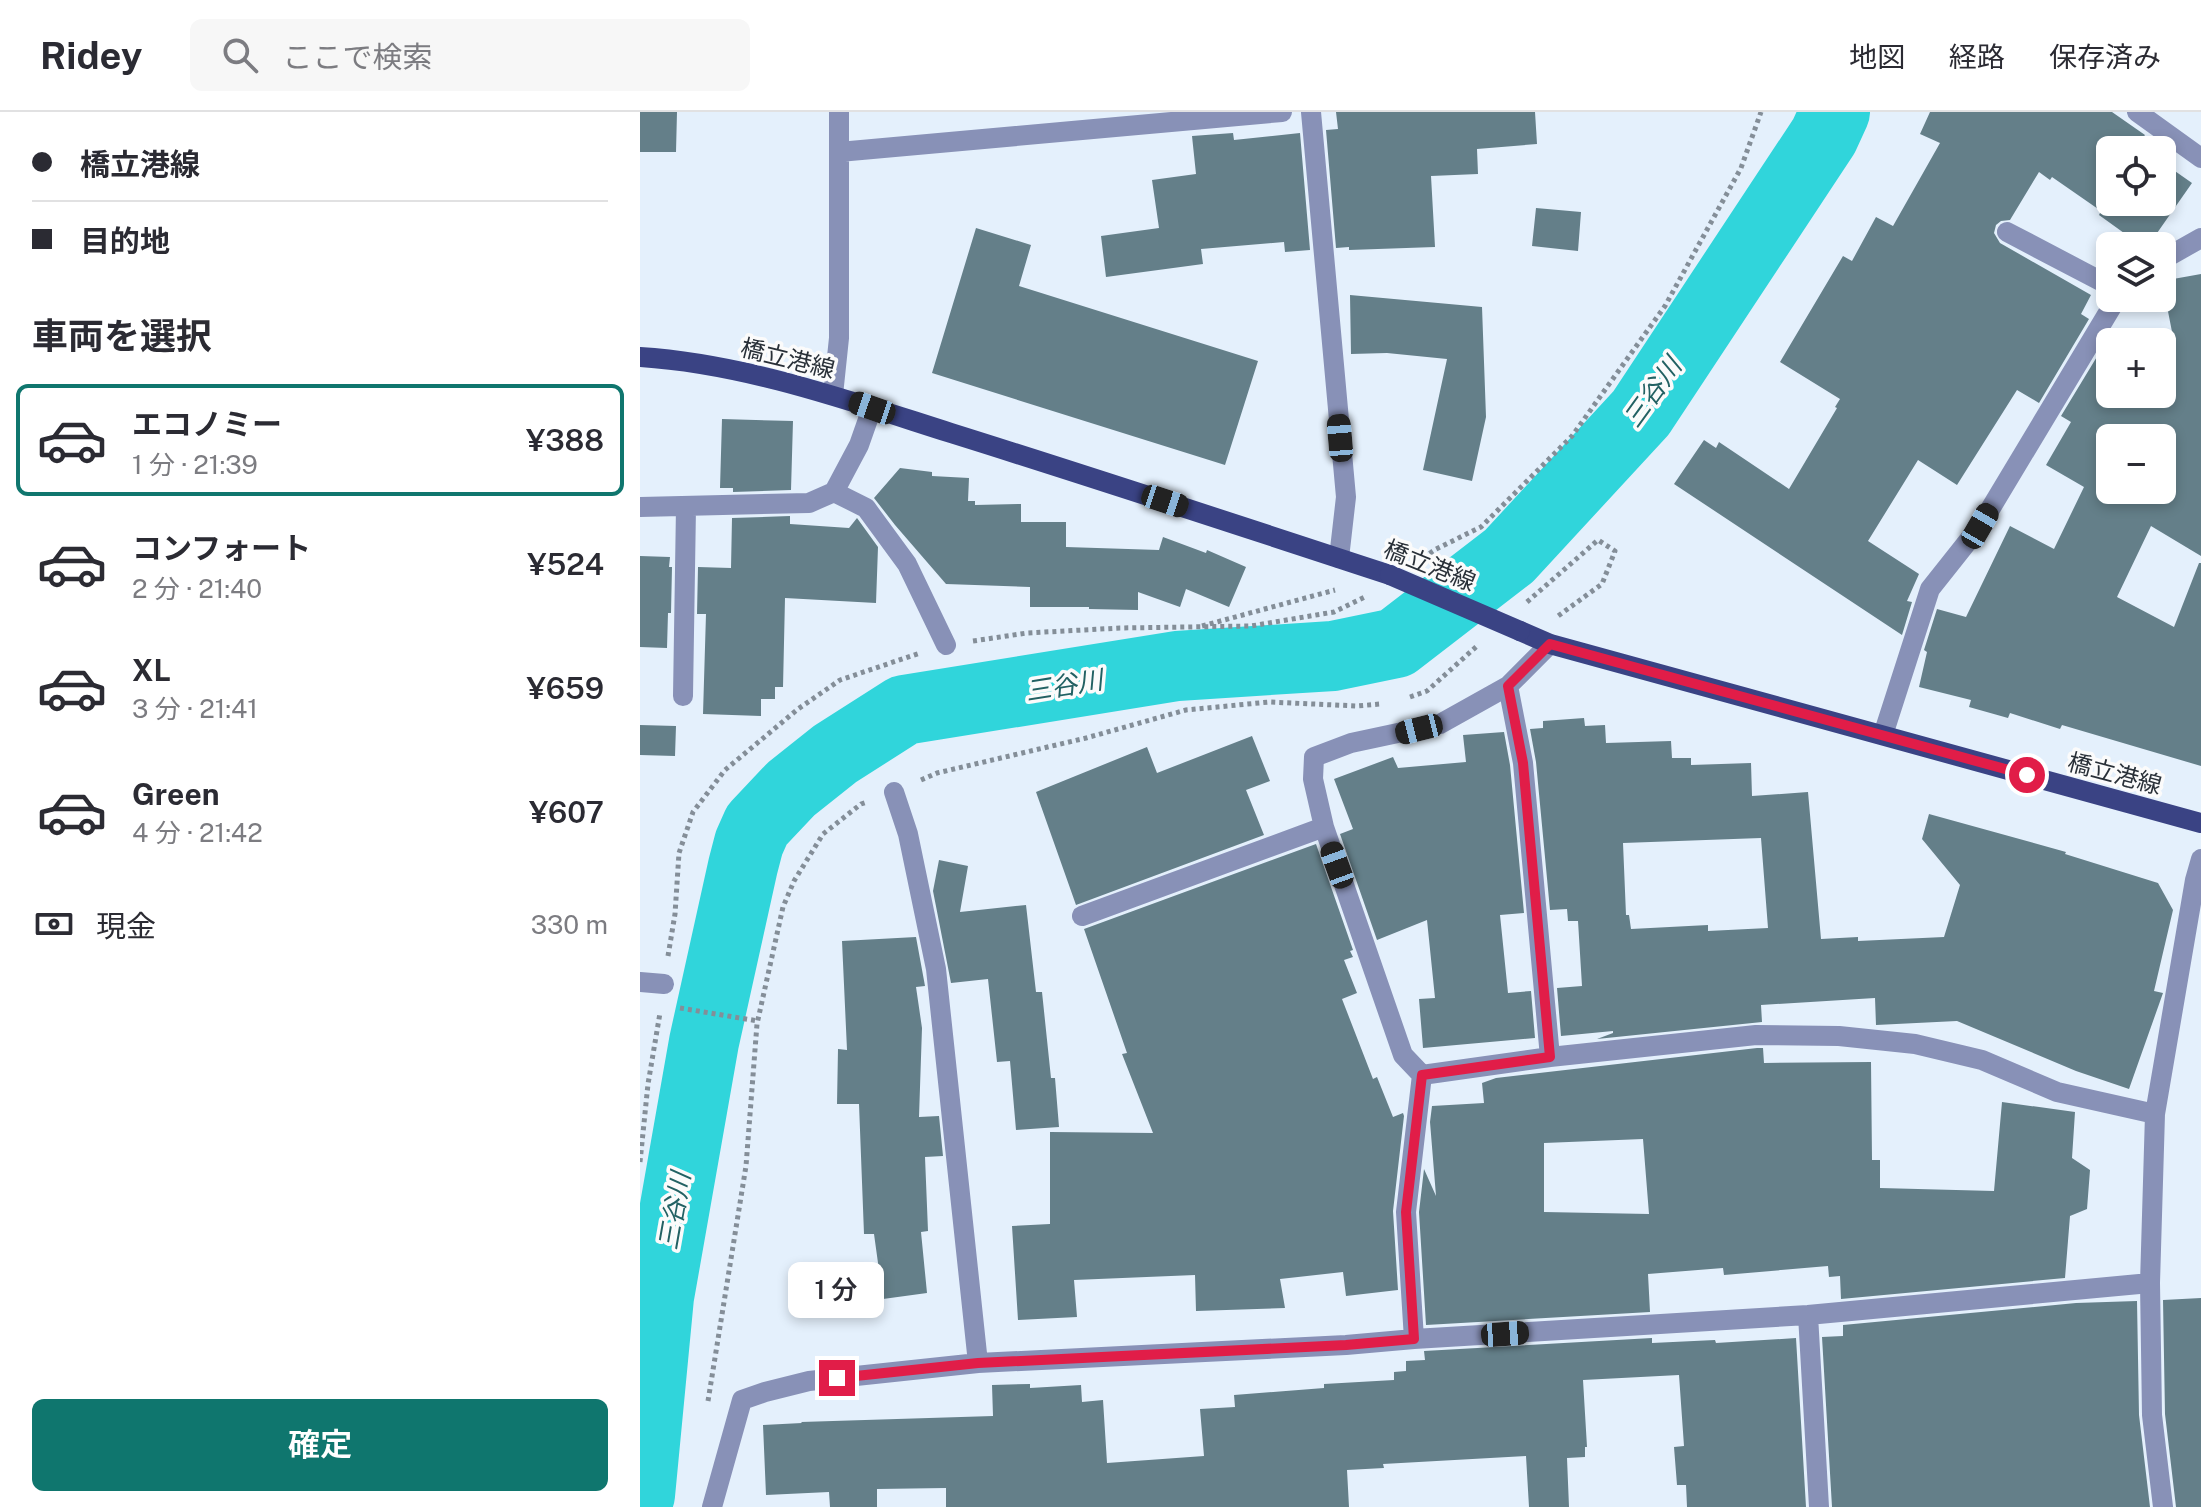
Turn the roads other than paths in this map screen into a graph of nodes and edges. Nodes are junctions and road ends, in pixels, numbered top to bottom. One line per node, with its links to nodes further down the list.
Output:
1 (839, 112): 5 (street)
2 (1282, 112): 5 (street)
3 (1311, 112): 18 (street)
4 (2137, 112): 6 (street)
5 (839, 152): 13 (street)
6 (2201, 158)
7 (2007, 232): 10 (street)
8 (2201, 238): 9 (street)
9 (2176, 252)
10 (2096, 279)
11 (2109, 312): 23 (street)
12 (640, 357): 13 (main road, 橋立港線)
13 (833, 395): 14 (main road, 橋立港線)
14 (872, 408): 15 (street); 18 (main road, 橋立港線)
15 (834, 492): 17 (street); 20 (street)
16 (640, 507): 17 (street)
17 (686, 507): 22 (street)
18 (1339, 558): 19 (main road, 橋立港線, bridge)
19 (1550, 644): 21 (street); 23 (main road, 橋立港線)
20 (946, 645)
21 (1508, 686): 26 (street); 31 (street)
22 (683, 696)
23 (1883, 735): 25 (main road, 橋立港線)
24 (894, 792): 37 (street)
25 (2201, 823)
26 (1324, 827): 28 (street); 32 (street)
27 (2201, 859): 33 (street)
28 (1082, 916)
29 (640, 982): 30 (street)
30 (664, 984)
31 (1550, 1057): 32 (street); 33 (street)
32 (1422, 1075): 36 (street)
33 (2155, 1114): 34 (street)
34 (2150, 1283): 35 (street); 40 (street)
35 (1808, 1315): 36 (street); 39 (street)
36 (1414, 1339): 37 (street)
37 (978, 1363): 38 (street)
38 (712, 1507)
39 (1819, 1507)
40 (2163, 1507)

